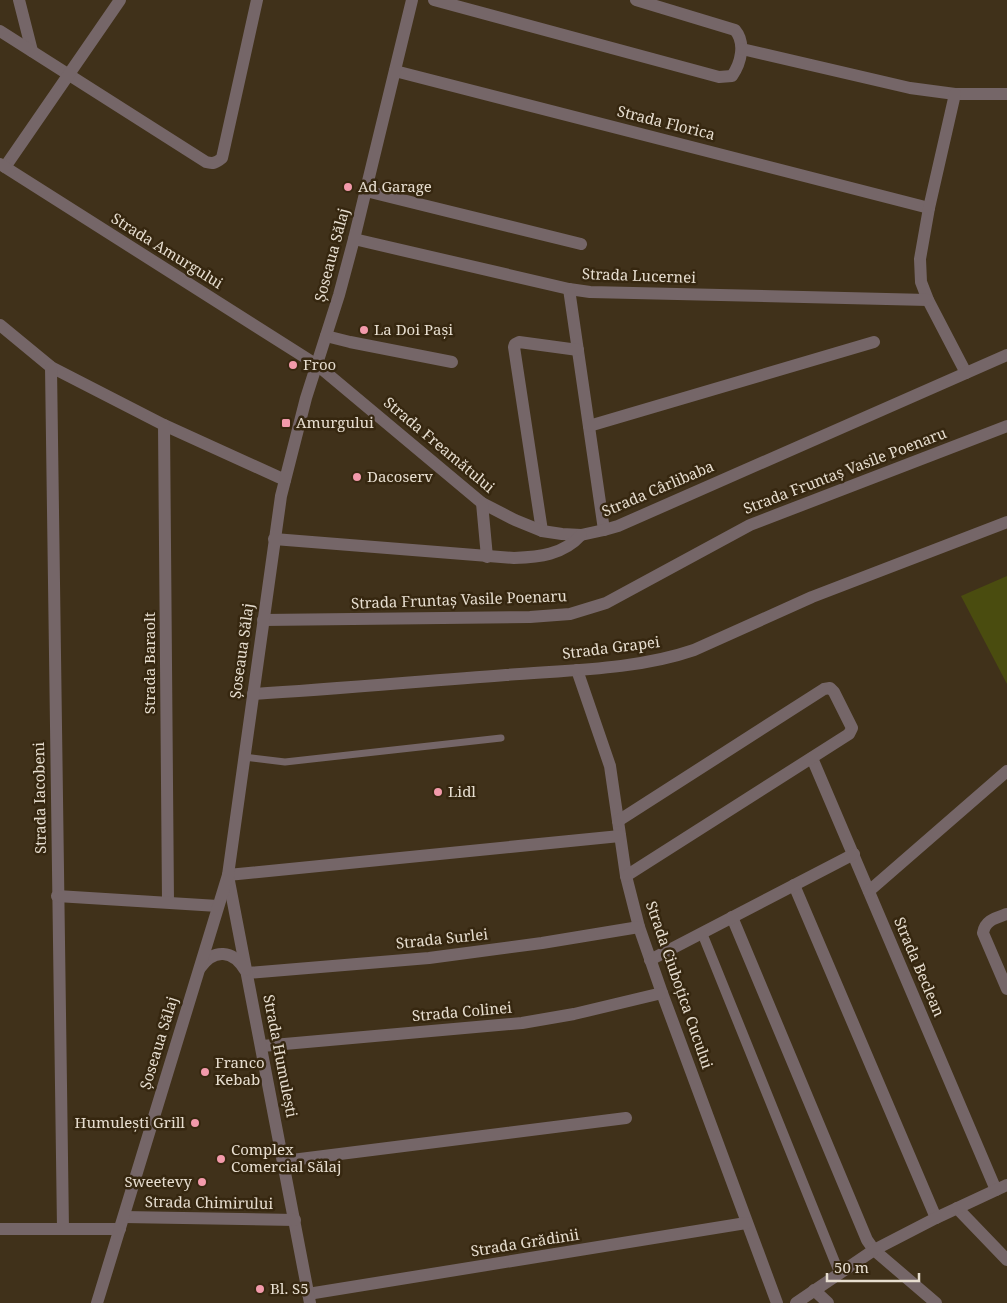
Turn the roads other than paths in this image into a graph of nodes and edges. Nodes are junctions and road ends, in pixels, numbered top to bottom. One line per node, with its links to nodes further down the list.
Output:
1 (19, 0): 9 (street)
2 (120, 0): 11 (street)
3 (257, 0): 11 (street)
4 (412, 0): 10 (street, Șoseaua Sălaj)
5 (434, 0): 8 (street)
6 (636, 0): 8 (street)
7 (0, 31): 9 (street)
8 (742, 49): 12 (street)
9 (32, 51): 11 (street)
10 (395, 71): 15 (street, Șoseaua Sălaj); 16 (street, Strada Florica)
11 (70, 74): 14 (street)
12 (955, 94): 13 (street); 16 (street)
13 (1007, 94)
14 (3, 166): 27 (street, Strada Amurgului)
15 (366, 191): 17 (street, Șoseaua Sălaj); 18 (street)
16 (929, 208): 20 (street)
17 (354, 239): 19 (street, Strada Lucernei); 22 (street, Șoseaua Sălaj)
18 (581, 244)
19 (569, 289): 20 (street, Strada Lucernei); 24 (street)
20 (928, 300): 29 (street)
21 (0, 325): 28 (street)
22 (326, 336): 26 (street); 27 (street, Șoseaua Sălaj)
23 (874, 342): 31 (street)
24 (578, 350): 31 (street); 37 (street)
25 (1007, 355): 29 (street, Strada Cârlibaba)
26 (452, 362)
27 (317, 365): 33 (street, Șoseaua Sălaj); 34 (street, Strada Freamătului)
28 (51, 367): 30 (street); 55 (street, Strada Iacobeni)
29 (966, 373): 36 (street, Strada Cârlibaba)
30 (164, 425): 33 (street); 56 (street, Strada Baraolt)
31 (588, 426): 36 (street)
32 (1007, 426): 41 (street, Strada Fruntaș Vasile Poenaru)
33 (285, 480): 39 (street, Șoseaua Sălaj)
34 (482, 503): 37 (street, Strada Freamătului); 40 (street)
35 (1007, 522): 42 (street, Strada Grapei)
36 (604, 530): 38 (street, Strada Cârlibaba)
37 (542, 531): 38 (street, Strada Freamătului)
38 (580, 535): 40 (street, Strada Cârlibaba)
39 (274, 539): 40 (street, Strada Cârlibaba); 41 (street, Șoseaua Sălaj)
40 (487, 557)
41 (263, 620): 43 (street, Șoseaua Sălaj)
42 (577, 670): 43 (street, Strada Grapei); 48 (street, Strada Ciuboțica Cucului)
43 (252, 694): 45 (street, Șoseaua Sălaj)
44 (500, 738): 45 (lane)
45 (244, 757): 51 (street, Șoseaua Sălaj)
46 (812, 758): 48 (street); 50 (street, Strada Beclean); 52 (street)
47 (1007, 771): 54 (street)
48 (618, 821): 49 (street, Strada Ciuboțica Cucului)
49 (620, 836): 51 (street); 52 (street, Strada Ciuboțica Cucului)
50 (854, 854): 53 (street); 54 (street, Strada Beclean)
51 (228, 875): 57 (street, Șoseaua Sălaj); 64 (street, Strada Humulești)
52 (626, 876): 60 (street, Strada Ciuboțica Cucului)
53 (794, 885): 59 (street); 72 (street)
54 (869, 891): 70 (street, Strada Beclean)
55 (58, 896): 56 (street); 77 (street, Strada Iacobeni)
56 (168, 902): 57 (street)
57 (218, 906): 63 (street, Șoseaua Sălaj)
58 (1007, 914): 65 (street)
59 (732, 917): 61 (street); 78 (street)
60 (639, 927): 62 (street, Strada Ciuboțica Cucului); 64 (street, Strada Surlei)
61 (702, 933): 62 (street); 80 (street)
62 (650, 960): 66 (street, Strada Ciuboțica Cucului)
63 (198, 971): 64 (street); 74 (street, Șoseaua Sălaj)
64 (246, 972): 67 (street, Strada Humulești)
65 (1007, 989)
66 (662, 992): 67 (street, Strada Colinei); 75 (street, Strada Ciuboțica Cucului)
67 (262, 1046): 69 (street, Strada Humulești)
68 (626, 1118): 69 (street)
69 (284, 1161): 73 (street, Strada Humulești)
70 (1002, 1187): 71 (street)
71 (957, 1208): 72 (street); 79 (street)
72 (936, 1218): 78 (street)
73 (295, 1220): 74 (street, Strada Chimirului); 82 (street, Strada Humulești)
74 (122, 1223): 77 (street, Strada Chimirului); 83 (street, Șoseaua Sălaj)
75 (746, 1223): 82 (street, Strada Grădinii); 84 (street, Strada Ciuboțica Cucului)
76 (0, 1229): 77 (street, Strada Chimirului)
77 (63, 1229)
78 (874, 1250): 80 (street); 87 (street)
79 (1007, 1260)
80 (839, 1272): 81 (street)
81 (814, 1290): 85 (street); 86 (street)
82 (309, 1299)
83 (97, 1303)
84 (777, 1303)
85 (796, 1303)
86 (828, 1303)
87 (936, 1303)

